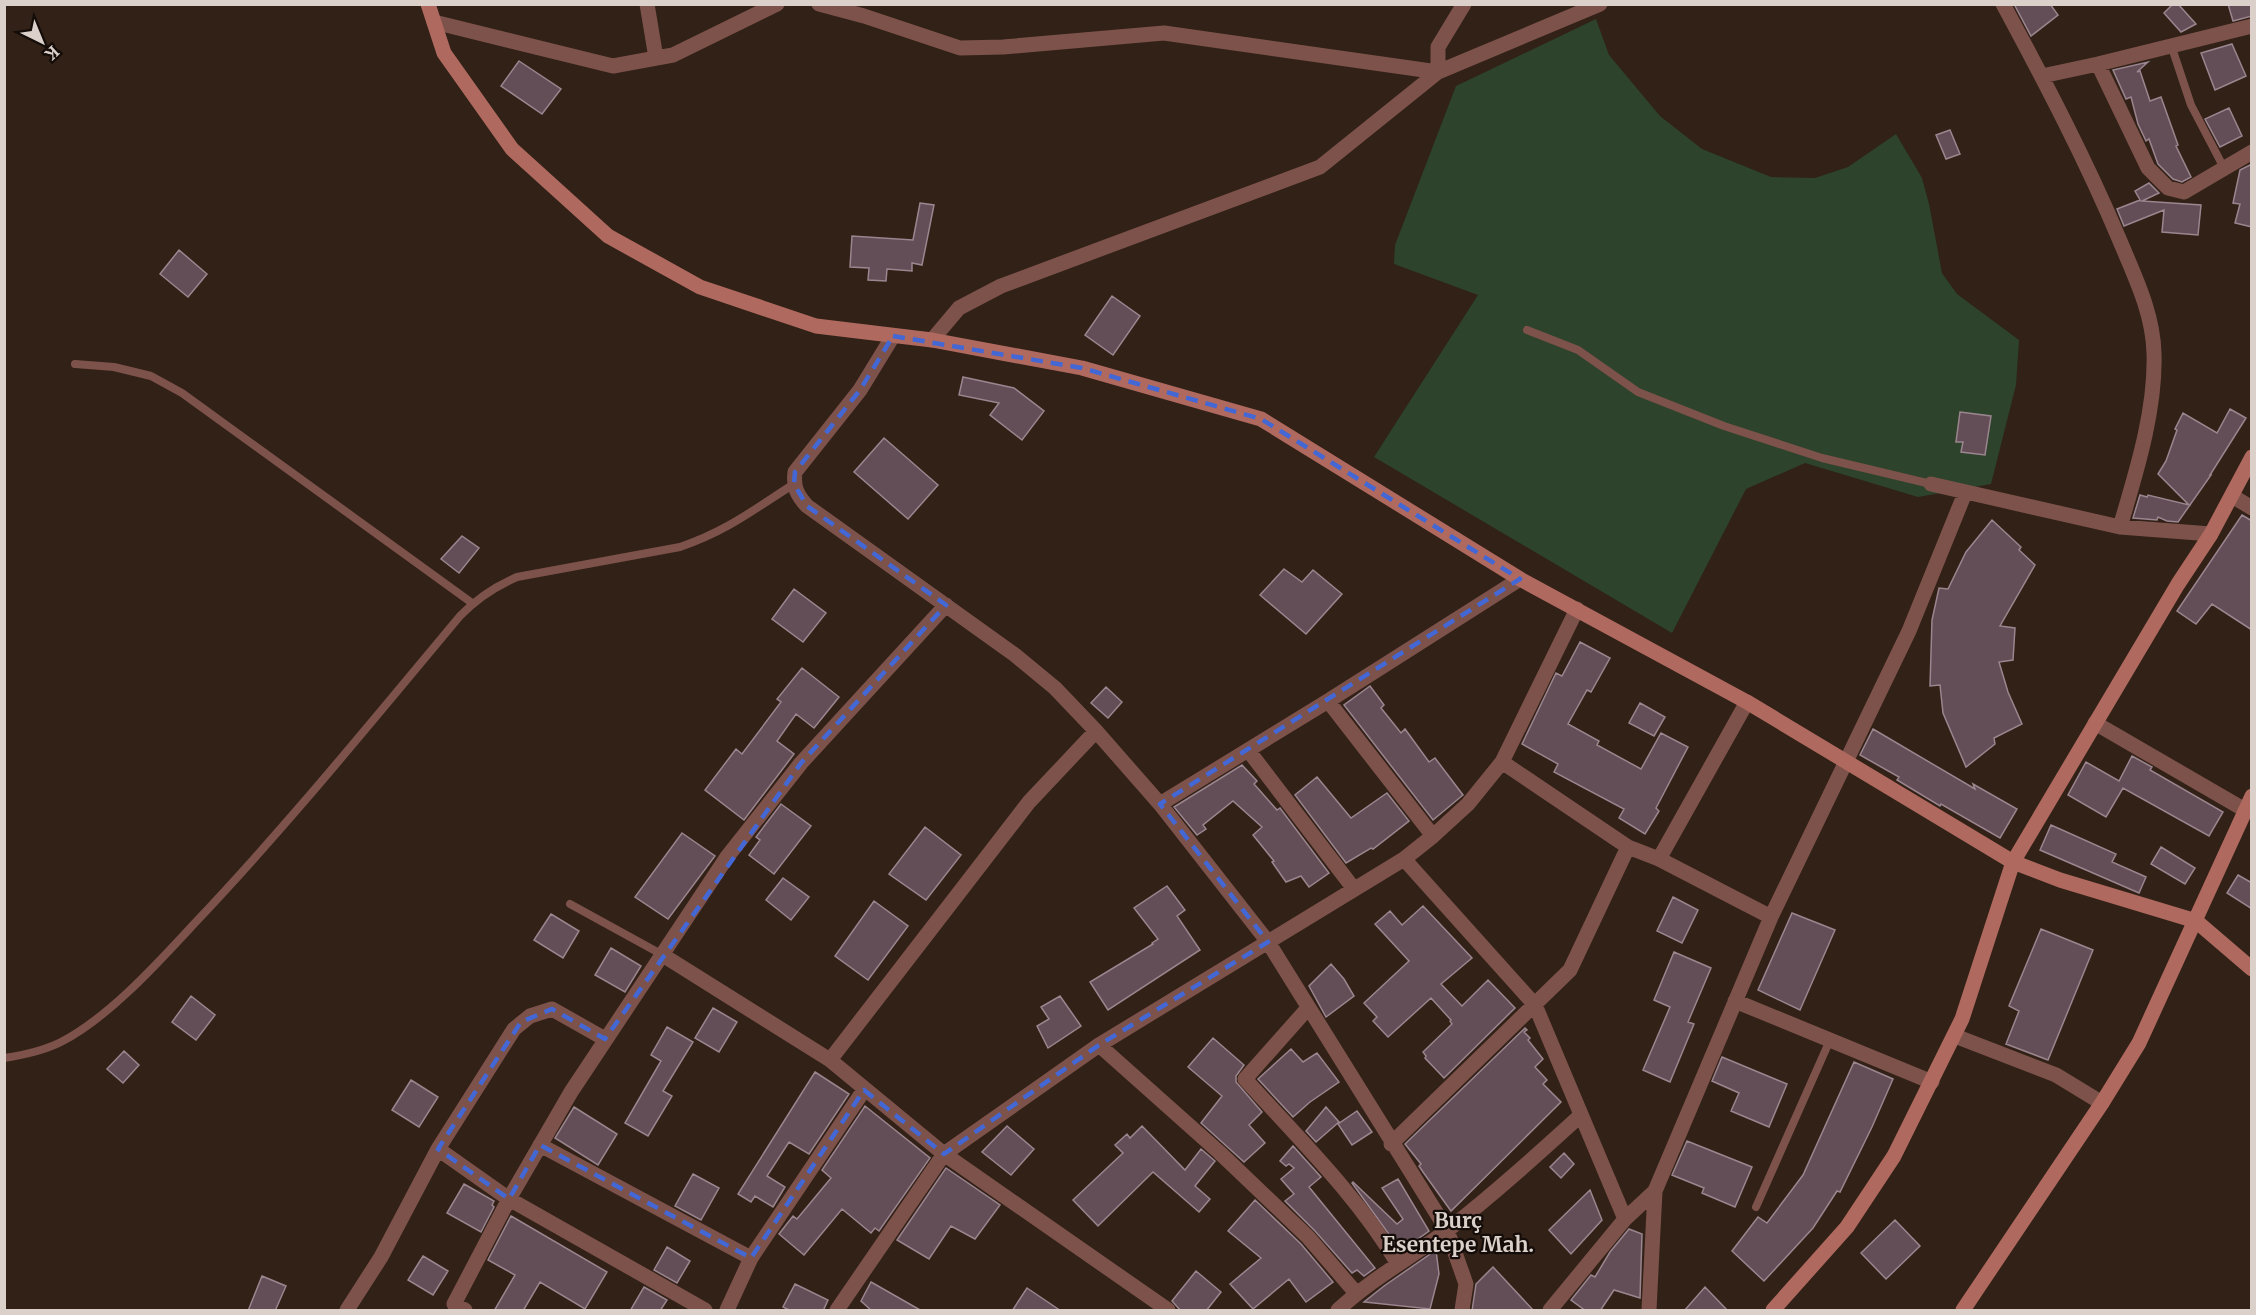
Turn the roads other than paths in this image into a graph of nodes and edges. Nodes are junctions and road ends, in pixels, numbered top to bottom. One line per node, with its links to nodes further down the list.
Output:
1 (647, 4): 11 (street)
2 (777, 4): 11 (street)
3 (819, 4): 13 (street)
4 (1464, 4): 13 (street)
5 (1600, 4): 13 (street)
6 (2003, 4): 14 (street)
7 (427, 5): 8 (street)
8 (434, 22): 11 (street); 18 (street)
9 (2252, 26): 10 (street)
10 (2171, 45): 12 (street); 16 (lane)
11 (656, 58)
12 (2098, 64): 14 (street); 16 (street)
13 (1438, 72): 19 (street)
14 (2042, 76): 27 (street)
15 (2252, 152): 16 (street)
16 (2224, 168)
17 (1527, 330): 23 (lane)
18 (893, 336): 19 (street); 22 (street)
19 (932, 340): 29 (street)
20 (75, 364): 30 (lane)
21 (2252, 458): 25 (street)
22 (794, 484): 30 (lane); 31 (street)
23 (1932, 484): 24 (street)
24 (1965, 493): 27 (street); 39 (street)
25 (2232, 496): 26 (street); 28 (street)
26 (2252, 508)
27 (2120, 527): 28 (street)
28 (2211, 534): 35 (street)
29 (1520, 579): 32 (street); 33 (street)
30 (472, 603): 61 (lane)
31 (946, 605): 36 (street); 52 (street)
32 (1577, 609): 34 (street); 38 (street)
33 (1328, 701): 37 (street); 42 (street)
34 (1747, 702): 39 (street); 45 (street)
35 (2095, 723): 40 (street); 46 (street)
36 (1096, 731): 41 (street); 62 (street)
37 (1248, 750): 41 (street); 47 (street)
38 (1502, 762): 42 (street); 43 (street)
39 (1846, 762): 46 (street); 49 (street)
40 (2248, 803): 50 (street)
41 (1160, 804): 51 (street)
42 (1433, 836): 44 (street)
43 (1628, 847): 45 (street); 55 (street)
44 (1404, 859): 47 (street); 55 (street)
45 (1659, 859): 49 (street)
46 (2013, 862): 50 (street); 57 (street)
47 (1354, 889): 51 (street)
48 (570, 904): 52 (lane)
49 (1771, 917): 54 (street)
50 (2196, 921): 53 (street); 65 (street)
51 (1268, 942): 56 (street); 60 (street)
52 (661, 954): 58 (street); 62 (street)
53 (2252, 969)
54 (1735, 1001): 59 (street); 71 (street)
55 (1535, 1005): 66 (street); 67 (street)
56 (1308, 1008): 67 (street); 77 (street)
57 (1955, 1036): 63 (street); 65 (street)
58 (605, 1039): 68 (street); 69 (street)
59 (1830, 1040): 63 (street); 73 (lane)
60 (1100, 1045): 70 (street); 78 (street)
61 (4, 1058)
62 (830, 1060): 64 (street)
63 (1932, 1082): 89 (street)
64 (864, 1090): 70 (street); 76 (street)
65 (2102, 1103): 90 (street)
66 (1581, 1115): 74 (street); 75 (street)
67 (1391, 1143): 75 (street)
68 (540, 1144): 72 (street); 76 (street)
69 (438, 1149): 72 (street); 79 (street)
70 (944, 1154): 83 (street); 84 (street)
71 (1655, 1191): 74 (street); 88 (street)
72 (509, 1199): 80 (street); 81 (street)
73 (1756, 1207)
74 (1624, 1218): 87 (street)
75 (1447, 1230): 77 (street); 86 (street)
76 (751, 1258): 82 (street)
77 (1398, 1264): 78 (street)
78 (1356, 1293): 85 (street)
79 (347, 1311)
80 (465, 1311)
81 (705, 1311)
82 (727, 1311)
83 (837, 1311)
84 (1168, 1311)
85 (1338, 1311)
86 (1462, 1311)
87 (1550, 1311)
88 (1649, 1311)
89 (1773, 1311)
90 (1963, 1311)

